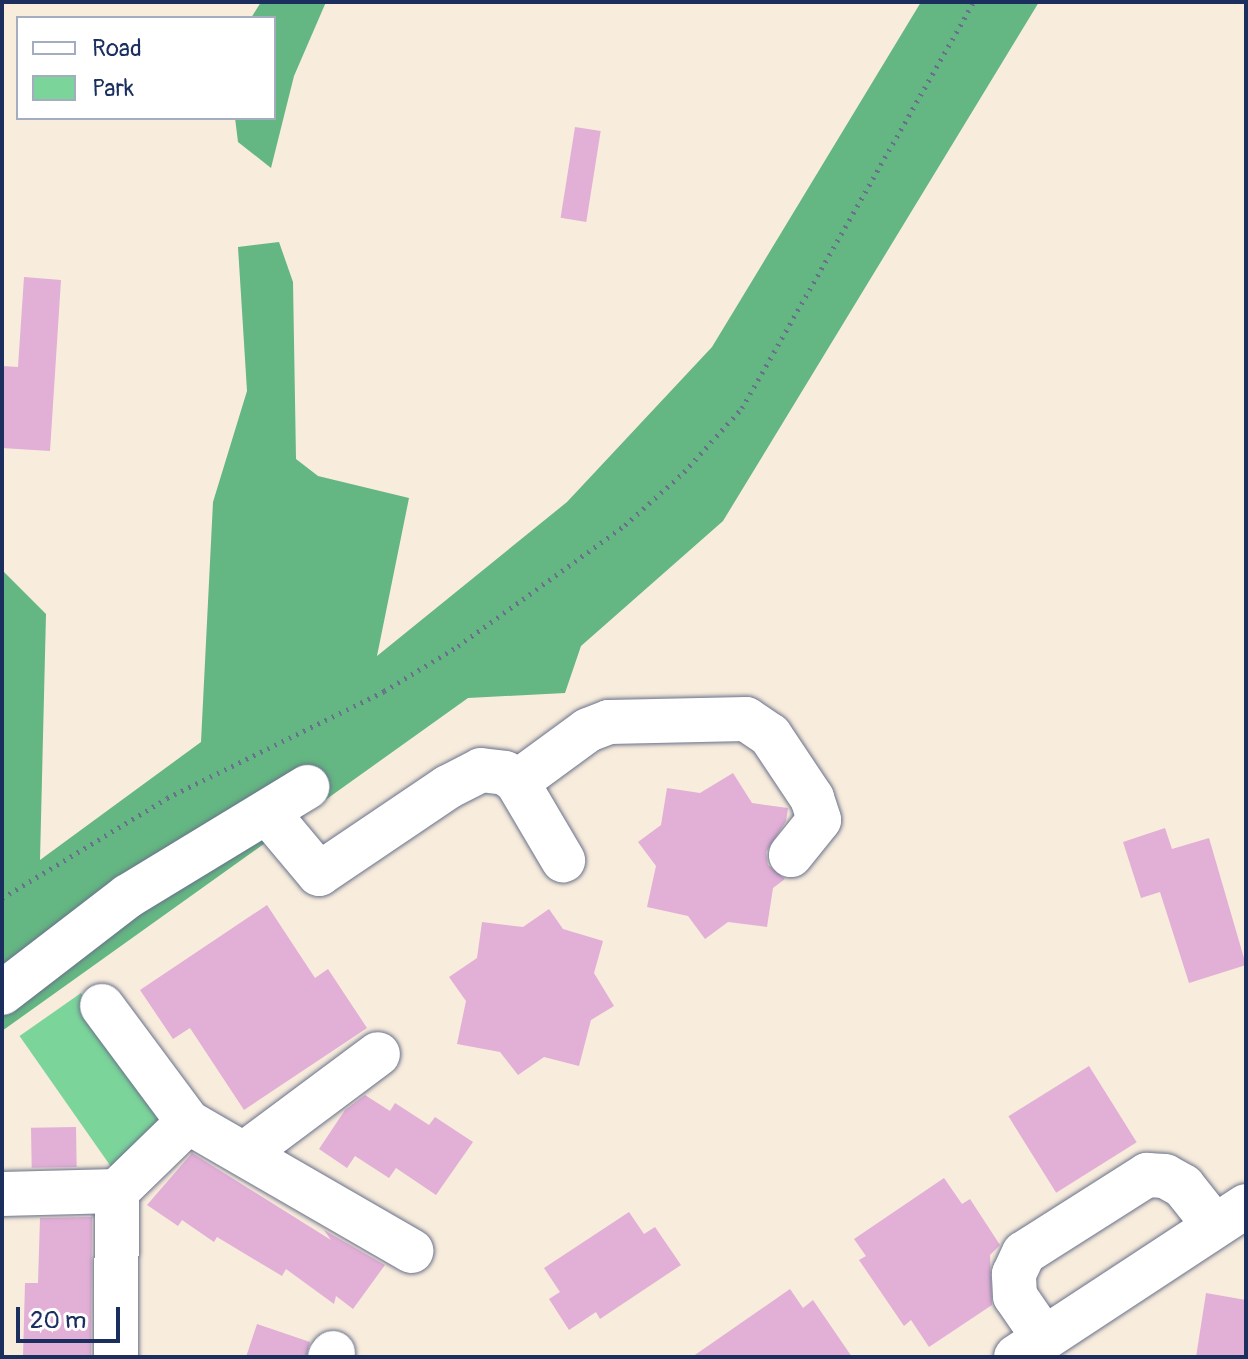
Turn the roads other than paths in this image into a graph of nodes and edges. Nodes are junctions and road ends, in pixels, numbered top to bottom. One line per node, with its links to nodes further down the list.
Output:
1 (517, 782): 3 (street); 4 (street); 5 (street)
2 (307, 787): 3 (street)
3 (267, 812): 6 (street)
4 (791, 855)
5 (563, 860)
6 (2, 993)
7 (102, 1006): 9 (street)
8 (378, 1054): 10 (street)
9 (188, 1122): 10 (street); 11 (street)
10 (244, 1154): 14 (street)
11 (117, 1191): 12 (street); 16 (street)
12 (2, 1194)
13 (1230, 1216): 15 (street); 15 (street)
14 (411, 1251)
15 (1030, 1348)
16 (116, 1357)

